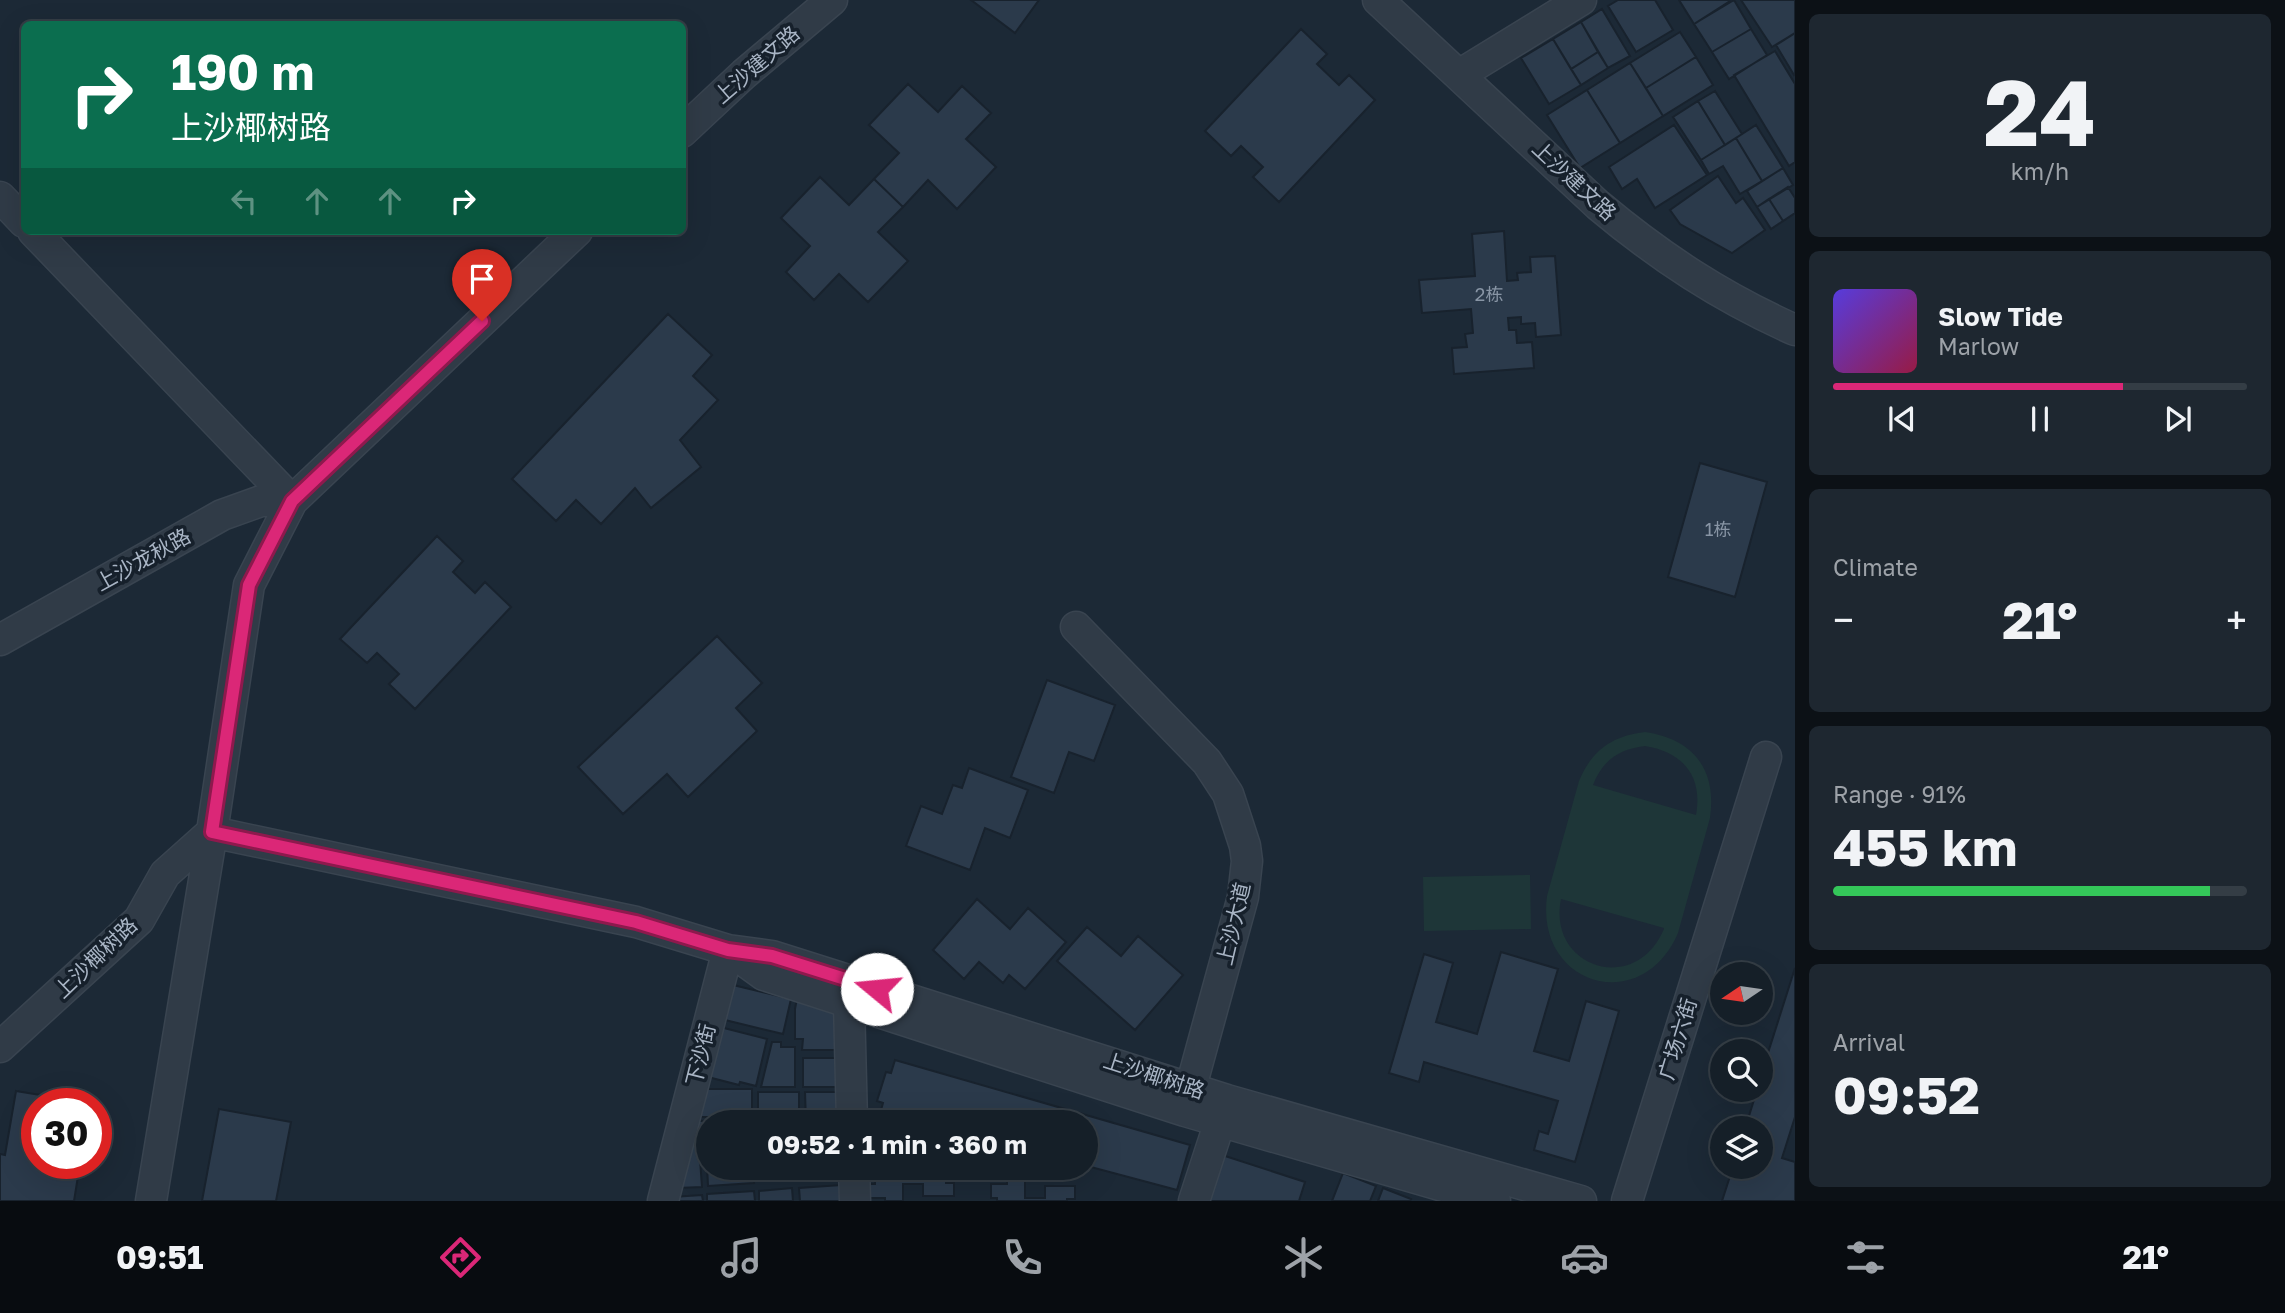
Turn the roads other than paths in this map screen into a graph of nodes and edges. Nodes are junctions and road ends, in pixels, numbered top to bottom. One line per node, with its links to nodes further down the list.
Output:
1 (831, 0): 4 (street, 上沙建文路)
2 (1378, 0): 5 (street, 上沙建文路)
3 (1581, 0): 5 (street)
4 (801, 11): 6 (street, 上沙建文路)
5 (1459, 75): 11 (street, 上沙建文路)
6 (686, 128)
7 (0, 197): 8 (street)
8 (21, 219)
9 (37, 235): 12 (street)
10 (573, 235): 12 (street)
11 (1795, 330)
12 (292, 501): 14 (street, 上沙龙秋路); 16 (street)
13 (1076, 627): 20 (street, 上沙大道)
14 (0, 639)
15 (1766, 757): 30 (street, 广场六街)
16 (212, 832): 17 (street, 上沙椰树路); 19 (street, 上沙椰树路); 24 (street)
17 (728, 950): 18 (street, 上沙椰树路); 25 (street, 下沙街)
18 (850, 992): 20 (street, 上沙椰树路); 21 (street)
19 (0, 1047)
20 (1188, 1099): 22 (street, 上沙椰树路)
21 (852, 1110)
22 (1224, 1111): 27 (street); 28 (street, 上沙椰树路); 29 (street, 上沙椰树路)
23 (854, 1180): 26 (street)
24 (150, 1201)
25 (663, 1201)
26 (855, 1201)
27 (1194, 1201)
28 (1495, 1201)
29 (1581, 1201)
30 (1627, 1201)

